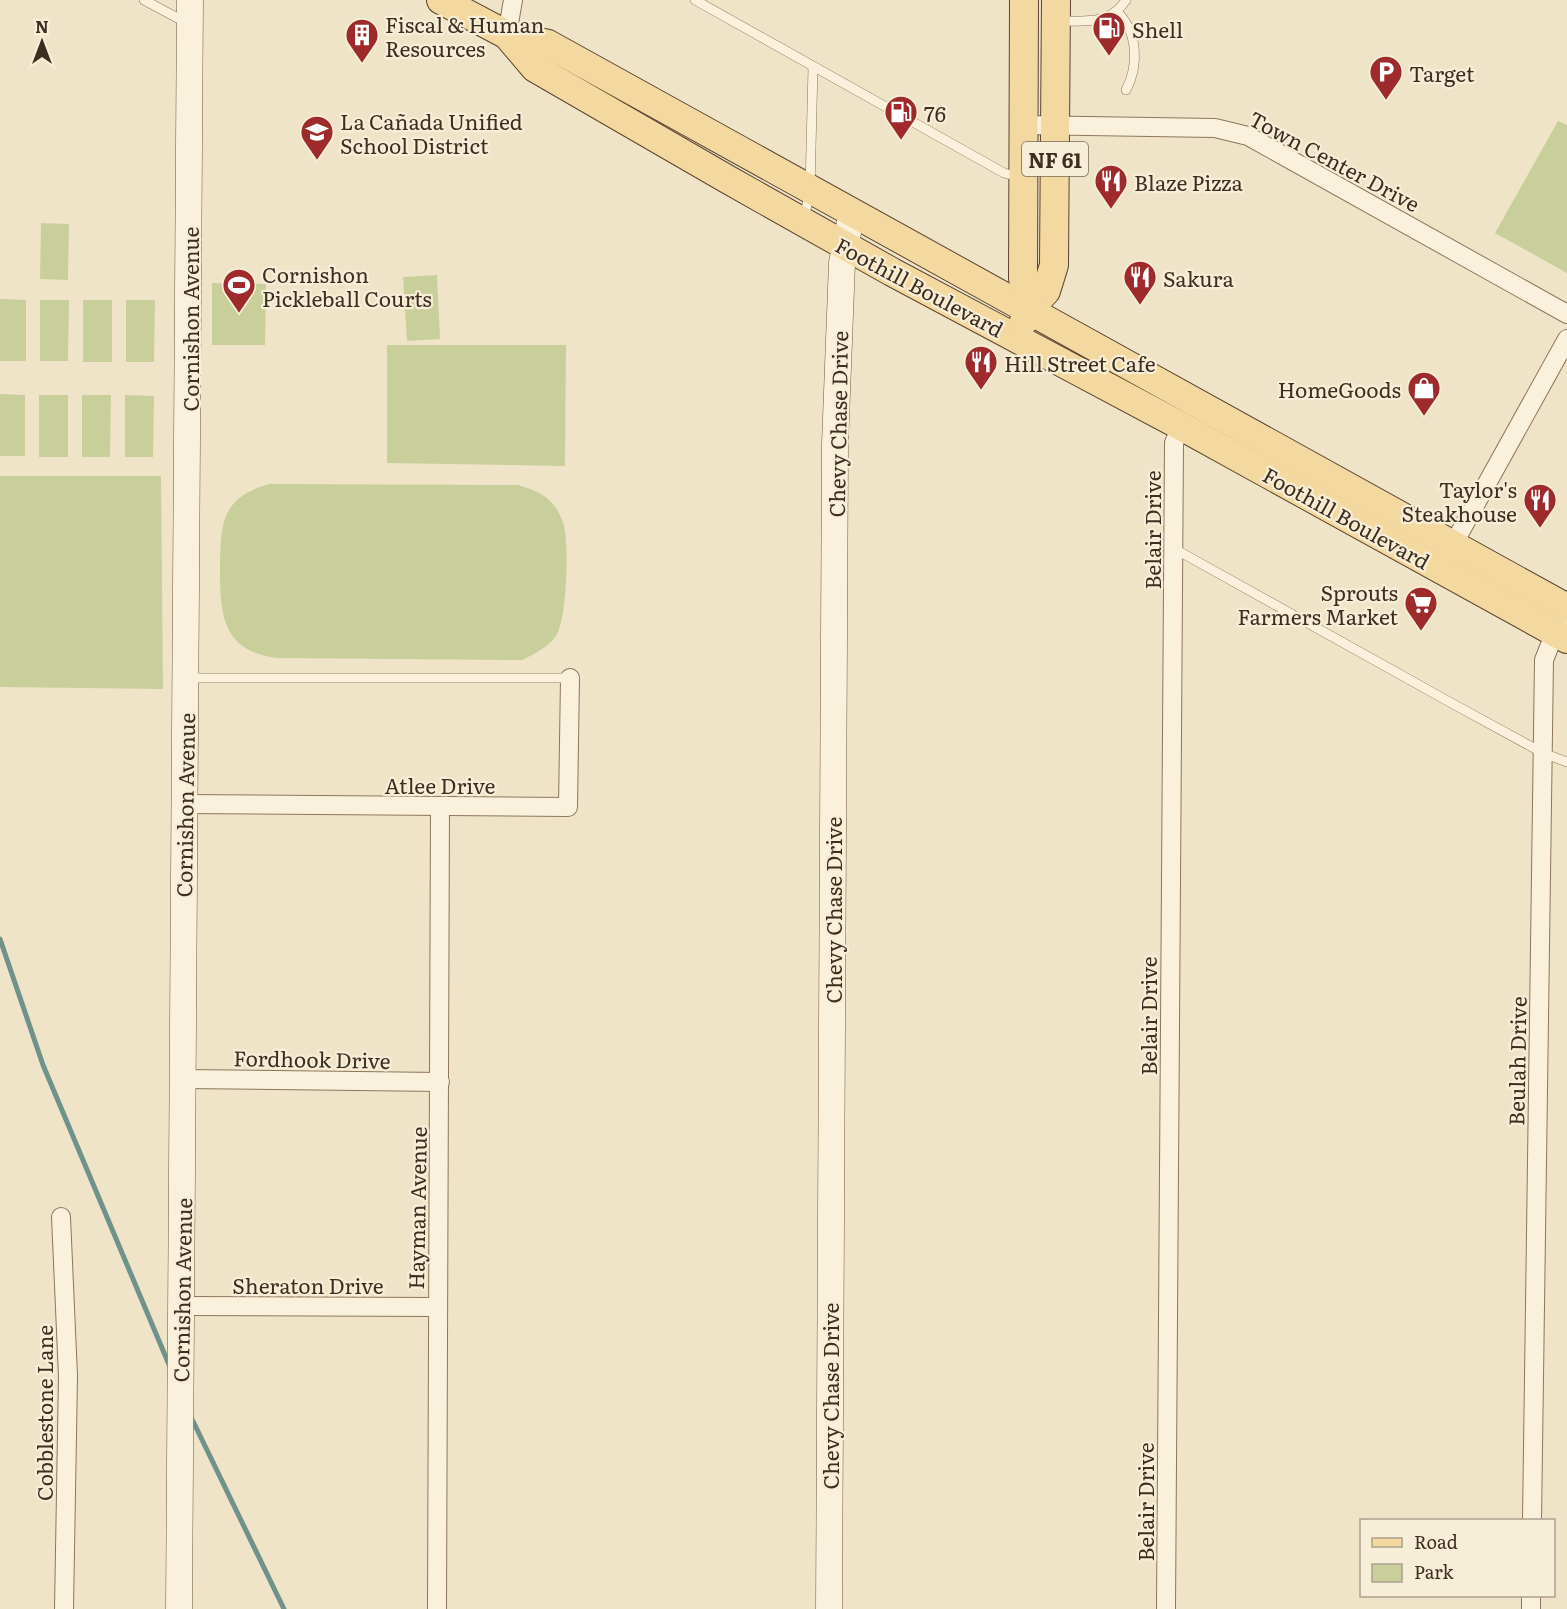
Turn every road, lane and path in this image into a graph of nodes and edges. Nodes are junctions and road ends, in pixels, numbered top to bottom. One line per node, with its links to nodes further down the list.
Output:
1 (144, 0): 8 (lane)
2 (441, 0): 10 (main road, Foothill Boulevard)
3 (513, 0): 10 (street)
4 (695, 0): 11 (lane)
5 (1024, 0): 13 (main road, NF 61)
6 (1126, 0): 9 (lane)
7 (1056, 10): 9 (lane); 14 (main road, NF 61)
8 (190, 12): 28 (street, Cornishon Avenue)
9 (1117, 12): 12 (lane)
10 (507, 35): 16 (main road, Foothill Boulevard); 18 (main road, Foothill Boulevard)
11 (813, 67): 15 (lane); 16 (lane)
12 (1126, 90)
13 (1023, 125): 14 (street, Town Center Drive); 15 (main road, NF 61)
14 (1055, 125): 20 (main road, NF 61); 21 (street, Town Center Drive)
15 (1025, 178): 20 (main road, NF 61)
16 (810, 189): 17 (main road, Foothill Boulevard); 18 (lane)
17 (852, 212): 19 (street, Chevy Chase Drive); 20 (main road, Foothill Boulevard)
18 (804, 222): 19 (main road, Foothill Boulevard)
19 (844, 245): 22 (main road, Foothill Boulevard); 43 (street, Chevy Chase Drive)
20 (1028, 310): 22 (main road, NF 61); 24 (main road, Foothill Boulevard)
21 (1567, 314)
22 (1019, 339): 24 (main road, Foothill Boulevard)
23 (1567, 339): 26 (street)
24 (1187, 413): 25 (street, Belair Drive); 26 (main road, Foothill Boulevard)
25 (1173, 548): 30 (lane); 44 (street, Belair Drive)
26 (1447, 556): 27 (main road, Foothill Boulevard)
27 (1564, 622): 30 (street, Beulah Drive)
28 (186, 678): 29 (lane); 32 (street, Cornishon Avenue)
29 (570, 678): 33 (street, Atlee Drive)
30 (1543, 753): 31 (lane); 39 (street, Beulah Drive)
31 (1567, 762)
32 (183, 804): 33 (street, Atlee Drive); 34 (street, Cornishon Avenue)
33 (440, 807): 35 (street, Hayman Avenue)
34 (183, 1079): 35 (street, Fordhook Drive); 37 (street, Cornishon Avenue)
35 (440, 1082): 38 (street, Hayman Avenue)
36 (61, 1217): 40 (street, Cobblestone Lane)
37 (180, 1306): 38 (street, Sheraton Drive); 41 (street, Cornishon Avenue)
38 (436, 1307): 42 (street, Hayman Avenue)
39 (1532, 1519)
40 (64, 1609)
41 (179, 1609)
42 (437, 1609)
43 (829, 1609)
44 (1166, 1609)

